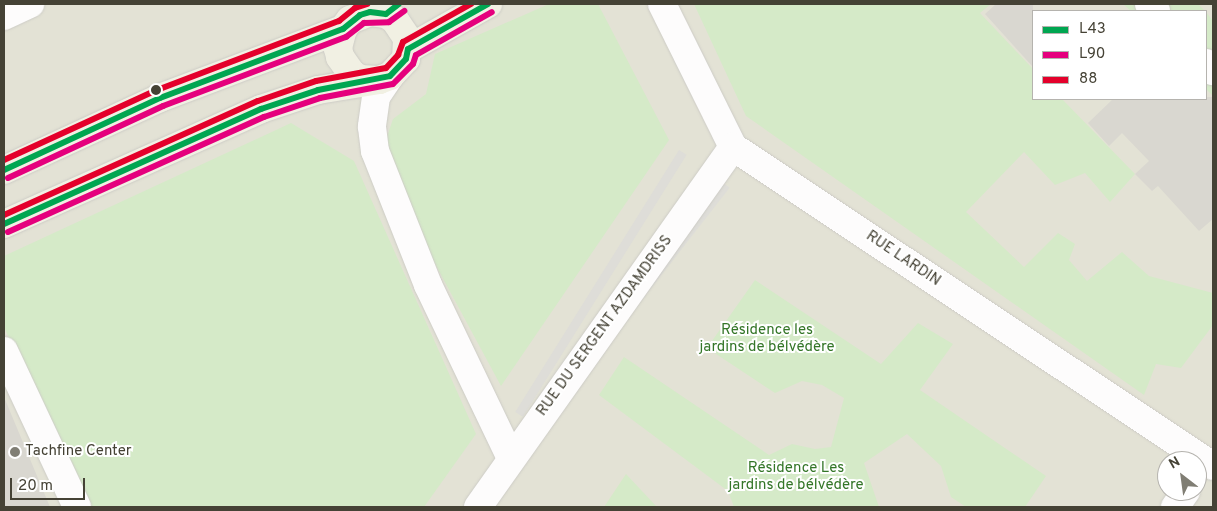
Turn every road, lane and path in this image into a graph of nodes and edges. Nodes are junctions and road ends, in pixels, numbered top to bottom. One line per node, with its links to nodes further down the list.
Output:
1 (30, 4): 5 (street)
2 (488, 4): 7 (main road)
3 (662, 4): 9 (street, RUE LARDIN)
4 (384, 8): 6 (main road); 7 (main road)
5 (4, 16)
6 (348, 18): 8 (main road); 10 (main road)
7 (408, 49): 8 (main road)
8 (385, 78): 11 (main road); 14 (street)
9 (733, 147): 13 (street, RUE LARDIN); 14 (street, RUE DU SERGENT AZDAMDRISS)
10 (4, 170)
11 (4, 224)
12 (4, 351): 15 (street)
13 (1190, 451)
14 (511, 458): 16 (street, RUE DU SERGENT AZDAMDRISS)
15 (77, 507)
16 (478, 507)

